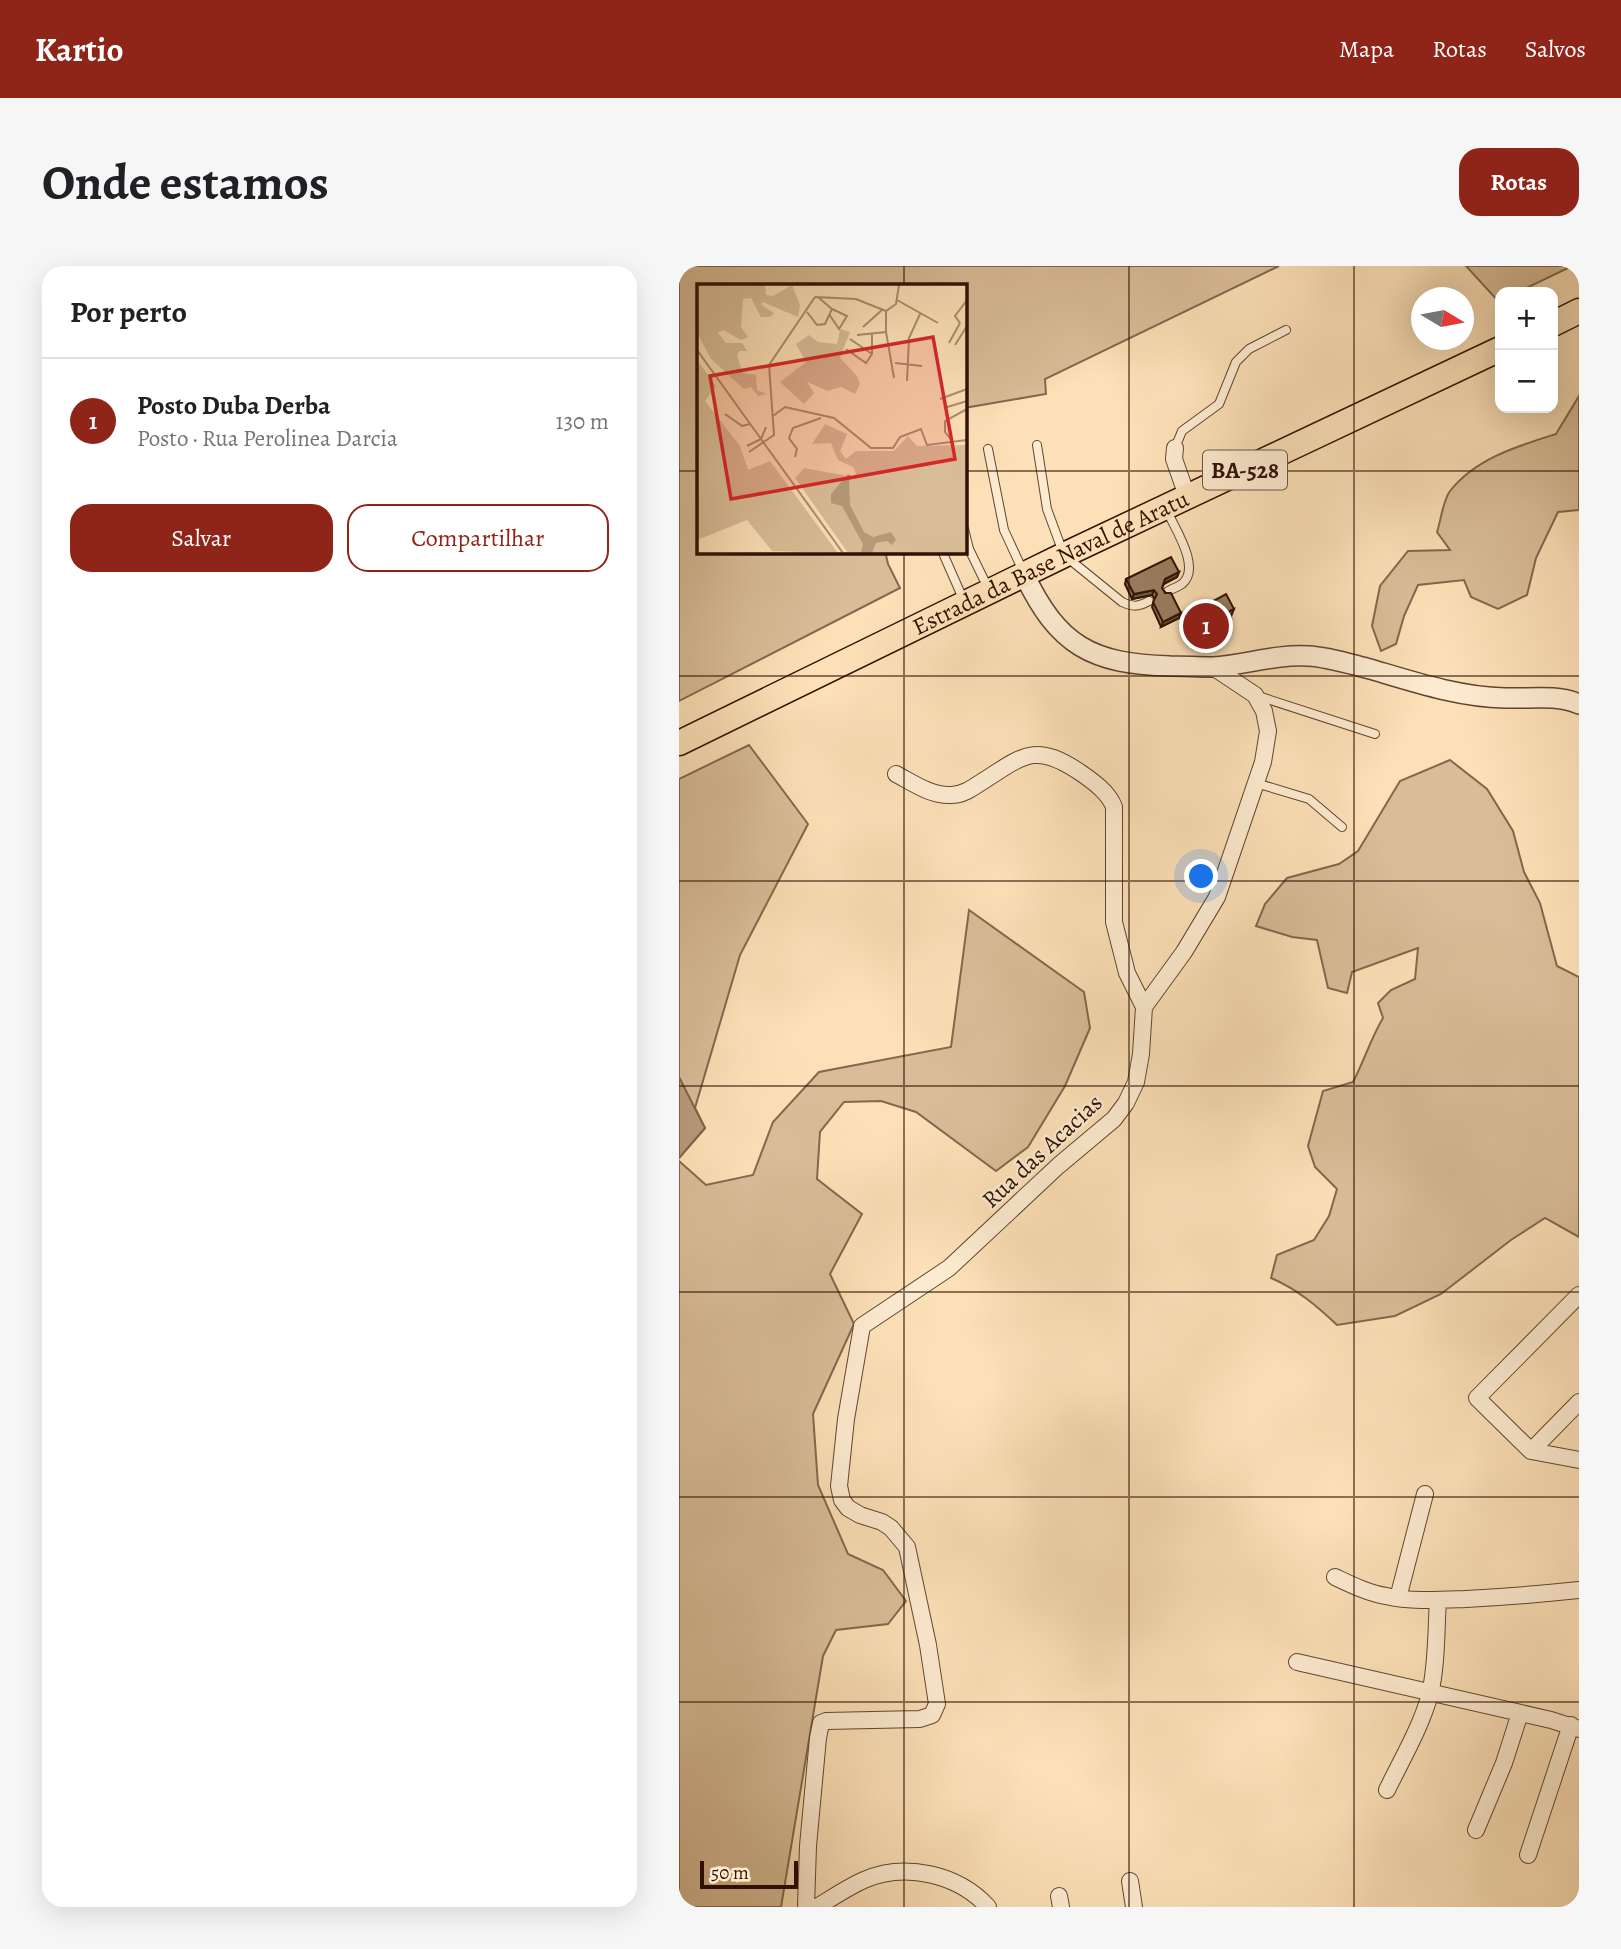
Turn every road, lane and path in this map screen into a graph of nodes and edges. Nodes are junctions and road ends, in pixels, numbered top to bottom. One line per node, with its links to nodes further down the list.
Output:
1 (1579, 311): 2 (main road)
2 (1558, 322)
3 (1286, 330): 6 (lane)
4 (1498, 350): 8 (main road, Estrada da Base Naval de Aratu / BA-528)
5 (1037, 445): 11 (lane)
6 (1175, 448): 8 (street)
7 (988, 449): 12 (lane)
8 (1176, 501): 11 (main road, Estrada da Base Naval de Aratu / BA-528); 14 (lane)
9 (966, 537): 13 (lane)
10 (942, 553): 16 (lane)
11 (1064, 555): 12 (main road, Estrada da Base Naval de Aratu / BA-528); 15 (lane)
12 (1024, 574): 13 (main road, Estrada da Base Naval de Aratu / BA-528); 17 (street)
13 (990, 592): 16 (main road, Estrada da Base Naval de Aratu / BA-528)
14 (1167, 592)
15 (1149, 601)
16 (965, 604): 21 (main road, Estrada da Base Naval de Aratu / BA-528)
17 (1213, 667): 18 (street); 19 (street)
18 (1255, 695): 20 (lane); 23 (street)
19 (1579, 704)
20 (1375, 734)
21 (679, 743)
22 (896, 774): 25 (street)
23 (1256, 783): 24 (lane); 25 (street)
24 (1342, 827)
25 (1144, 1007): 43 (street, Rua das Acacias)
26 (1579, 1295): 28 (street)
27 (1579, 1402): 28 (street)
28 (1531, 1451): 29 (street)
29 (1579, 1460)
30 (1425, 1494): 33 (street)
31 (1335, 1577): 33 (street)
32 (1579, 1590): 34 (street)
33 (1398, 1598): 34 (street)
34 (1437, 1600): 36 (street)
35 (1297, 1662): 36 (street)
36 (1430, 1693): 37 (street); 39 (street)
37 (1520, 1713): 38 (street); 40 (street)
38 (1575, 1727): 41 (street)
39 (1387, 1790)
40 (1476, 1830)
41 (1528, 1855)
42 (1130, 1881): 46 (street)
43 (806, 1907)
44 (817, 1907): 45 (street)
45 (988, 1907)
46 (1134, 1907)

